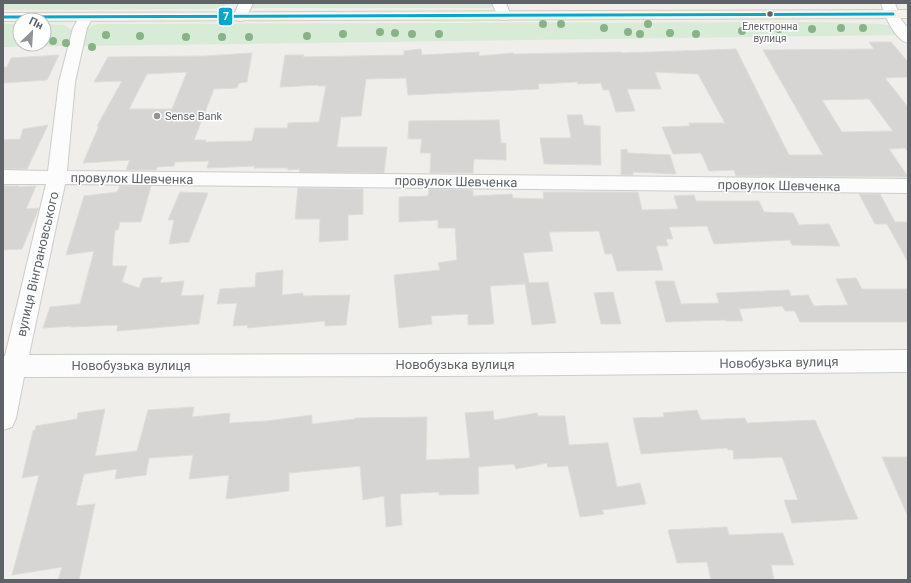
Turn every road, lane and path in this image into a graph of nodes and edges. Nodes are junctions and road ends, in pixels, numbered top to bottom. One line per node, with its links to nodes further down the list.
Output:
1 (246, 3): 7 (street)
2 (501, 9): 3 (main road); 7 (main road)
3 (890, 9): 4 (main road); 8 (street)
4 (908, 14)
5 (3, 17): 6 (main road)
6 (86, 17): 7 (main road); 10 (street, вулиця Вінграновського)
7 (240, 17)
8 (908, 38)
9 (3, 177): 10 (street, провулок Шевченка)
10 (57, 177): 11 (street, провулок Шевченка); 13 (street, вулиця Вінграновського)
11 (908, 186)
12 (908, 361): 13 (street, Новобузька вулиця)
13 (8, 367): 14 (street, вулиця Вінграновського)
14 (3, 418)

